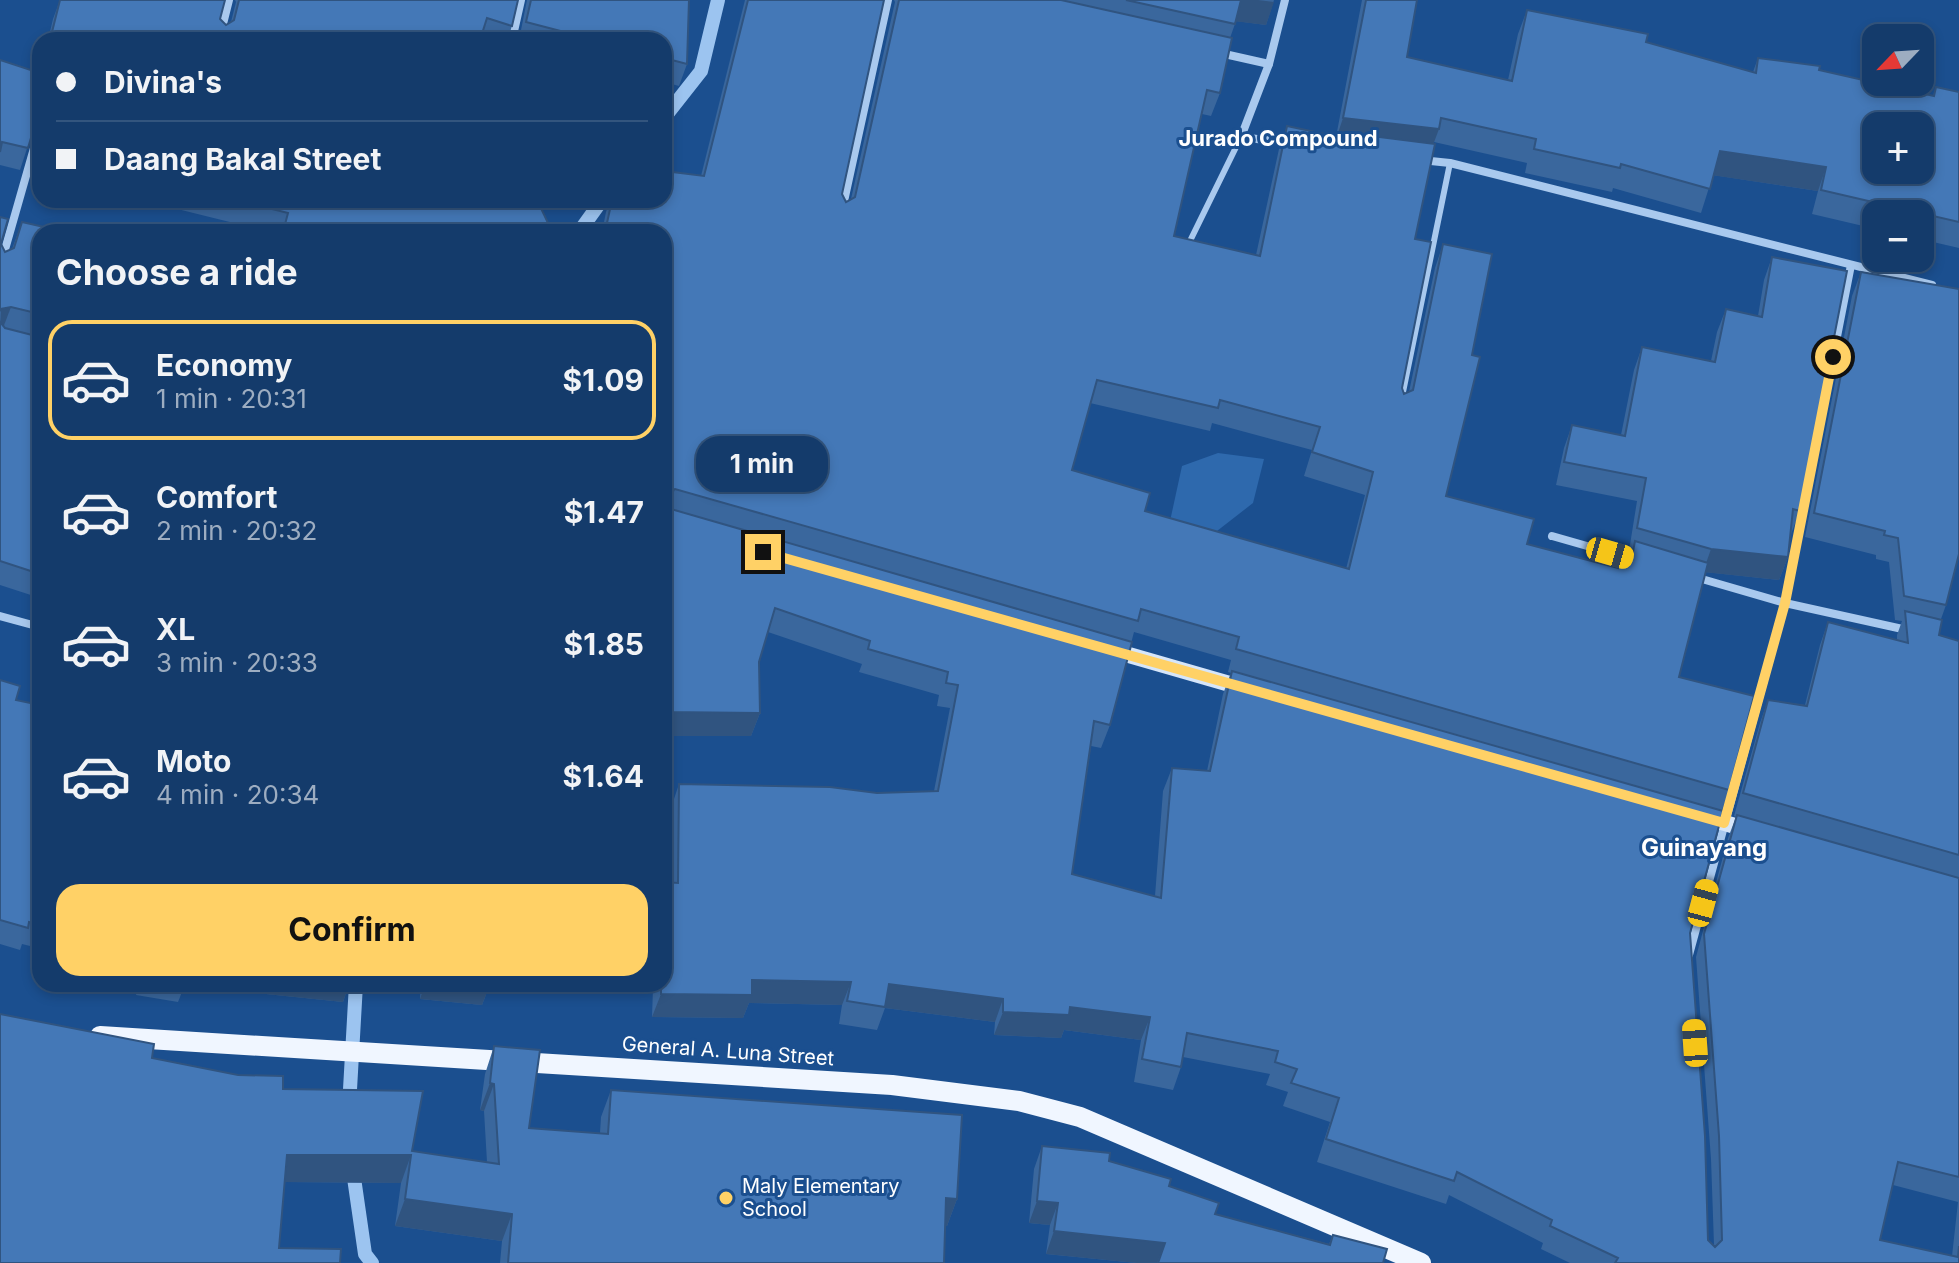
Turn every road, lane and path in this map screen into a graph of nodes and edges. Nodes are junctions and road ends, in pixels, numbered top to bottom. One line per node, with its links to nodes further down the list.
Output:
1 (229, 0): 5 (street)
2 (521, 0): 6 (street)
3 (888, 0): 14 (street)
4 (1285, 0): 8 (street)
5 (221, 32)
6 (514, 32)
7 (1209, 51): 8 (street)
8 (1269, 64): 9 (street)
9 (1241, 137): 10 (street); 15 (lane)
10 (1301, 144)
11 (32, 155): 17 (street)
12 (1405, 157): 13 (street)
13 (1450, 163): 16 (street); 19 (lane)
14 (840, 219)
15 (1189, 243)
16 (1851, 265): 18 (street); 23 (street)
17 (0, 267)
18 (1944, 288)
19 (1399, 412)
20 (1552, 536): 21 (street)
21 (1654, 565)
22 (1683, 573): 23 (street)
23 (1785, 603): 26 (street); 30 (street)
24 (0, 616): 25 (street)
25 (32, 625)
26 (1916, 632)
27 (1086, 643): 28 (street)
28 (1268, 694)
29 (1678, 810): 30 (street)
30 (1724, 823): 31 (street); 32 (street)
31 (1768, 836)
32 (1690, 971)
33 (80, 1035): 34 (main road, General A. Luna Street)
34 (1421, 1263)

